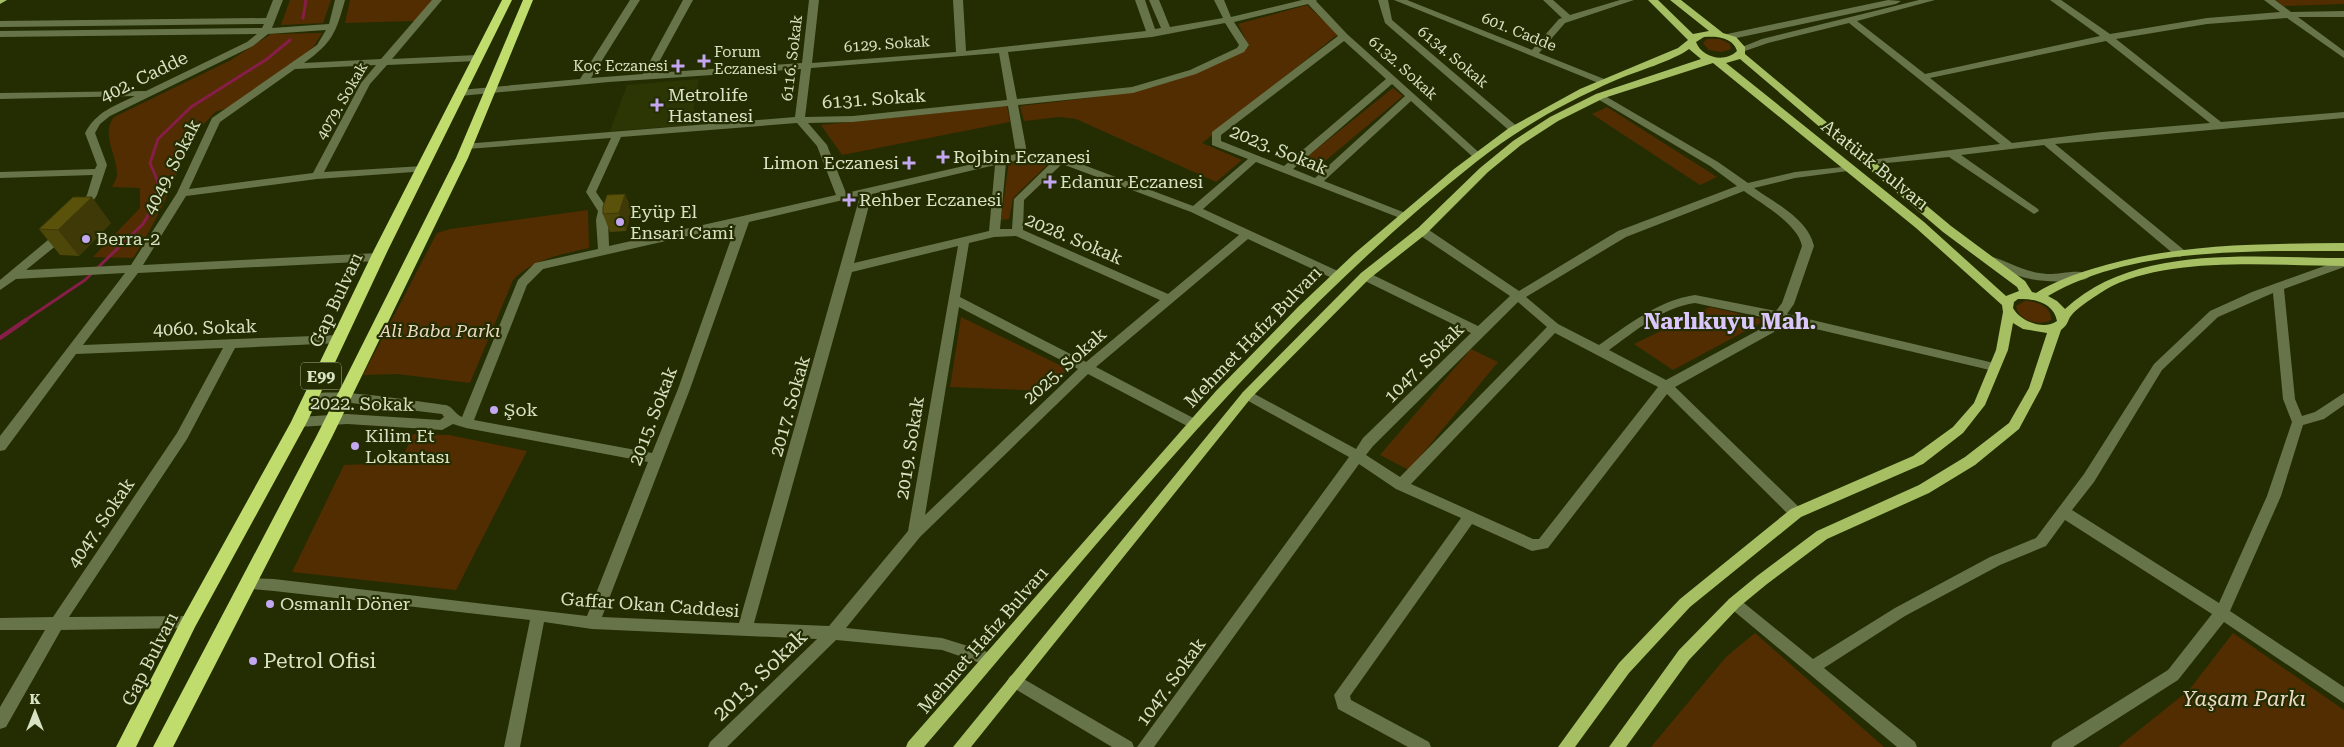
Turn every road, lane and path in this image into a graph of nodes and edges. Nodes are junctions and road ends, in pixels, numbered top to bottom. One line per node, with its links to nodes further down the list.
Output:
1 (278, 0): 31 (street)
2 (340, 0): 32 (street, 4049. Sokak)
3 (437, 0): 47 (street, 4079. Sokak)
4 (506, 0): 45 (highway, Gap Bulvarı / E99)
5 (528, 0): 55 (highway, E99)
6 (635, 0): 54 (street)
7 (688, 0): 50 (street)
8 (814, 0): 48 (street, 6116. Sokak)
9 (958, 0): 42 (street)
10 (1140, 0): 35 (street)
11 (1154, 0): 33 (street)
12 (1219, 0): 29 (street)
13 (1311, 0): 29 (street, 6129. Sokak); 36 (street, 6132. Sokak)
14 (1383, 0): 67 (street, 6134. Sokak)
15 (1399, 0): 43 (street, 601. Cadde)
16 (1548, 0): 27 (street)
17 (1629, 0): 27 (street)
18 (1653, 0): 39 (main road)
19 (1674, 0): 37 (main road)
20 (1901, 0): 24 (street)
21 (1930, 0): 28 (street)
22 (2055, 0): 38 (street)
23 (2269, 0): 25 (street)
24 (1868, 3): 37 (street)
25 (2288, 14): 26 (street); 38 (street); 44 (street)
26 (2344, 14)
27 (1568, 18): 43 (street)
28 (1852, 21): 41 (street); 51 (street)
29 (1229, 22): 33 (street, 6129. Sokak); 61 (street, 6131. Sokak)
30 (0, 24): 31 (street)
31 (268, 26): 32 (street); 34 (street); 56 (street, 402. Cadde)
32 (333, 27): 49 (street, 4049. Sokak)
33 (1167, 32): 35 (street, 6129. Sokak)
34 (0, 34)
35 (1152, 34): 40 (street, 6129. Sokak)
36 (1344, 36): 52 (street, 6132. Sokak); 75 (street, 2023. Sokak)
37 (1723, 36): 39 (main road, Mehmet Hafız Bulvarı); 41 (main road, Atatürk Bulvarı)
38 (2109, 38): 51 (street); 65 (street)
39 (1692, 40): 46 (main road, Atatürk Bulvarı); 53 (main road, Mehmet Hafız Bulvarı)
40 (1003, 51): 42 (street, 6129. Sokak); 61 (street)
41 (1741, 52): 46 (main road, Mehmet Hafız Bulvarı); 78 (main road, Atatürk Bulvarı)
42 (961, 54): 48 (street, 6129. Sokak)
43 (1533, 54): 53 (street, 601. Cadde)
44 (2344, 55)
45 (477, 58): 47 (street); 57 (highway, Gap Bulvarı / E99)
46 (1714, 59): 60 (main road, Mehmet Hafız Bulvarı); 79 (main road, Atatürk Bulvarı)
47 (382, 62): 49 (street); 84 (street, 4079. Sokak)
48 (807, 65): 50 (street, 6129. Sokak); 64 (street, 6116. Sokak)
49 (295, 66): 88 (street, 4049. Sokak)
50 (646, 77): 54 (street, 6129. Sokak)
51 (1924, 77): 70 (street)
52 (1392, 79): 59 (street, 6132. Sokak); 81 (street)
53 (1601, 81): 67 (main road, Mehmet Hafız Bulvarı)
54 (583, 82): 55 (street, 6129. Sokak)
55 (491, 89): 57 (street, 6129. Sokak); 71 (highway, E99)
56 (149, 93): 58 (street); 82 (street, 402. Cadde)
57 (460, 93): 80 (highway, Gap Bulvarı / E99)
58 (0, 96)
59 (1411, 96): 74 (street, 6132. Sokak); 85 (street)
60 (1600, 96): 86 (street); 94 (main road, Mehmet Hafız Bulvarı)
61 (1011, 104): 64 (street, 6131. Sokak); 73 (street)
62 (2344, 115): 63 (street)
63 (2331, 116): 65 (street); 66 (street)
64 (800, 120): 68 (street, 6131. Sokak); 89 (street, 6116. Sokak)
65 (2216, 124): 69 (street)
66 (2344, 126)
67 (1515, 130): 74 (main road, Mehmet Hafız Bulvarı)
68 (617, 135): 71 (street, 6131. Sokak); 100 (street)
69 (2048, 143): 70 (street); 101 (street)
70 (2008, 145): 72 (street)
71 (467, 146): 132 (highway, E99)
72 (1951, 153): 78 (street); 91 (street)
73 (1022, 156): 76 (street); 77 (street)
74 (1478, 156): 92 (main road, Mehmet Hafız Bulvarı)
75 (1256, 158): 81 (street, 2023. Sokak); 90 (street)
76 (1001, 160): 87 (street); 96 (street)
77 (1060, 160): 90 (street); 95 (street)
78 (1870, 163): 103 (main road, Atatürk Bulvarı)
79 (1848, 168): 86 (street, 1047. Sokak); 118 (main road, Atatürk Bulvarı)
80 (423, 169): 84 (street); 102 (highway, Gap Bulvarı / E99)
81 (1285, 170): 85 (street, 2023. Sokak)
82 (98, 172): 83 (street); 107 (street, 402. Cadde)
83 (0, 175)
84 (317, 176): 88 (street)
85 (1314, 183): 92 (street, 2023. Sokak)
86 (1745, 188): 114 (street, 1047. Sokak); 119 (street)
87 (867, 192): 89 (street); 106 (street, 2017. Sokak)
88 (182, 193): 105 (street, 4049. Sokak)
89 (842, 197): 93 (street)
90 (1195, 210): 97 (street)
91 (2034, 211)
92 (1404, 216): 109 (main road, Mehmet Hafız Bulvarı)
93 (744, 219): 100 (street); 143 (street, 2015. Sokak)
94 (1422, 231): 110 (main road, Mehmet Hafız Bulvarı); 114 (street)
95 (1017, 232): 96 (street, 2028. Sokak); 116 (street, 2028. Sokak)
96 (994, 233): 98 (street, 2028. Sokak)
97 (1247, 234): 109 (street); 116 (street, 2025. Sokak)
98 (964, 241): 106 (street, 2028. Sokak); 117 (street, 2019. Sokak)
99 (2344, 248): 101 (main road)
100 (604, 250): 139 (street)
101 (2180, 253): 111 (main road)
102 (378, 257): 105 (street); 124 (highway, Gap Bulvarı / E99)
103 (1987, 258): 111 (street); 115 (main road, Atatürk Bulvarı)
104 (2344, 263): 113 (street); 120 (main road)
105 (135, 268): 107 (street); 126 (street, 4049. Sokak)
106 (847, 269): 157 (street, 2017. Sokak)
107 (15, 274): 108 (street); 112 (street, 402. Cadde)
108 (0, 276)
109 (1336, 276): 140 (main road, Mehmet Hafız Bulvarı)
110 (1365, 276): 123 (street); 131 (main road, Mehmet Hafız Bulvarı)
111 (2084, 276): 115 (main road)
112 (0, 286)
113 (2278, 287): 138 (street); 145 (street)
114 (1518, 296): 121 (street); 123 (street, 1047. Sokak)
115 (2033, 296): 118 (main road); 120 (main road, Atatürk Bulvarı)
116 (1168, 298): 128 (street, 2025. Sokak)
117 (954, 299): 128 (street); 148 (street, 2019. Sokak)
118 (2008, 308): 122 (main road, Atatürk Bulvarı); 129 (main road)
119 (1779, 316): 127 (street); 129 (street); 130 (street)
120 (2064, 317): 122 (main road)
121 (1554, 327): 127 (street); 144 (street)
122 (2055, 329): 150 (main road)
123 (1480, 332): 142 (street, 1047. Sokak)
124 (340, 339): 125 (street, 4060. Sokak); 133 (highway, Gap Bulvarı / E99)
125 (231, 344): 126 (street, 4060. Sokak); 154 (street, 4047. Sokak)
126 (73, 350): 141 (street, 4049. Sokak)
127 (1599, 351): 130 (street)
128 (1088, 367): 140 (street); 148 (street, 2025. Sokak)
129 (1994, 367): 146 (main road)
130 (1666, 386): 146 (street); 147 (street)
131 (1247, 395): 142 (street); 161 (main road, Mehmet Hafız Bulvarı)
132 (343, 397): 133 (street); 135 (street); 136 (highway, E99)
133 (311, 398): 137 (highway, Gap Bulvarı / E99)
134 (2344, 398): 138 (street)
135 (452, 418): 136 (street, 2022. Sokak); 139 (street)
136 (332, 420): 137 (street, 2022. Sokak); 149 (highway, E99)
137 (300, 422): 153 (highway, Gap Bulvarı / E99)
138 (2298, 422): 151 (street)
139 (466, 423): 143 (street)
140 (1194, 424): 159 (main road, Mehmet Hafız Bulvarı)
141 (0, 446)
142 (1358, 456): 144 (street); 171 (street, 1047. Sokak)
143 (657, 459): 156 (street, 2015. Sokak)
144 (1400, 485): 147 (street)
145 (2064, 512): 151 (street); 160 (street)
146 (1796, 513): 173 (main road)
147 (1470, 516): 172 (street)
148 (915, 533): 158 (street, 2019. Sokak)
149 (247, 584): 152 (street, Gaffar Okan Caddesi); 165 (highway, E99)
150 (1734, 603): 160 (street); 174 (main road)
151 (2222, 613): 162 (street); 176 (street)
152 (538, 615): 156 (street, Gaffar Okan Caddesi); 166 (street)
153 (189, 622): 154 (street); 164 (highway, Gap Bulvarı / E99)
154 (57, 623): 155 (street); 163 (street, 4047. Sokak)
155 (0, 624)
156 (592, 624): 157 (street, Gaffar Okan Caddesi)
157 (745, 630): 158 (street, Gaffar Okan Caddesi)
158 (833, 633): 159 (street, Gaffar Okan Caddesi); 167 (street, 2013. Sokak)
159 (988, 659): 168 (main road, Mehmet Hafız Bulvarı)
160 (1812, 668): 175 (street)
161 (1015, 681): 169 (main road, Mehmet Hafız Bulvarı); 170 (street)
162 (2344, 696)
163 (0, 722)
164 (126, 747)
165 (163, 747)
166 (512, 747)
167 (716, 747)
168 (914, 747)
169 (961, 747)
170 (1126, 747)
171 (1145, 747)
172 (1422, 747)
173 (1566, 747)
174 (1617, 747)
175 (1909, 747)
176 (2059, 747)

